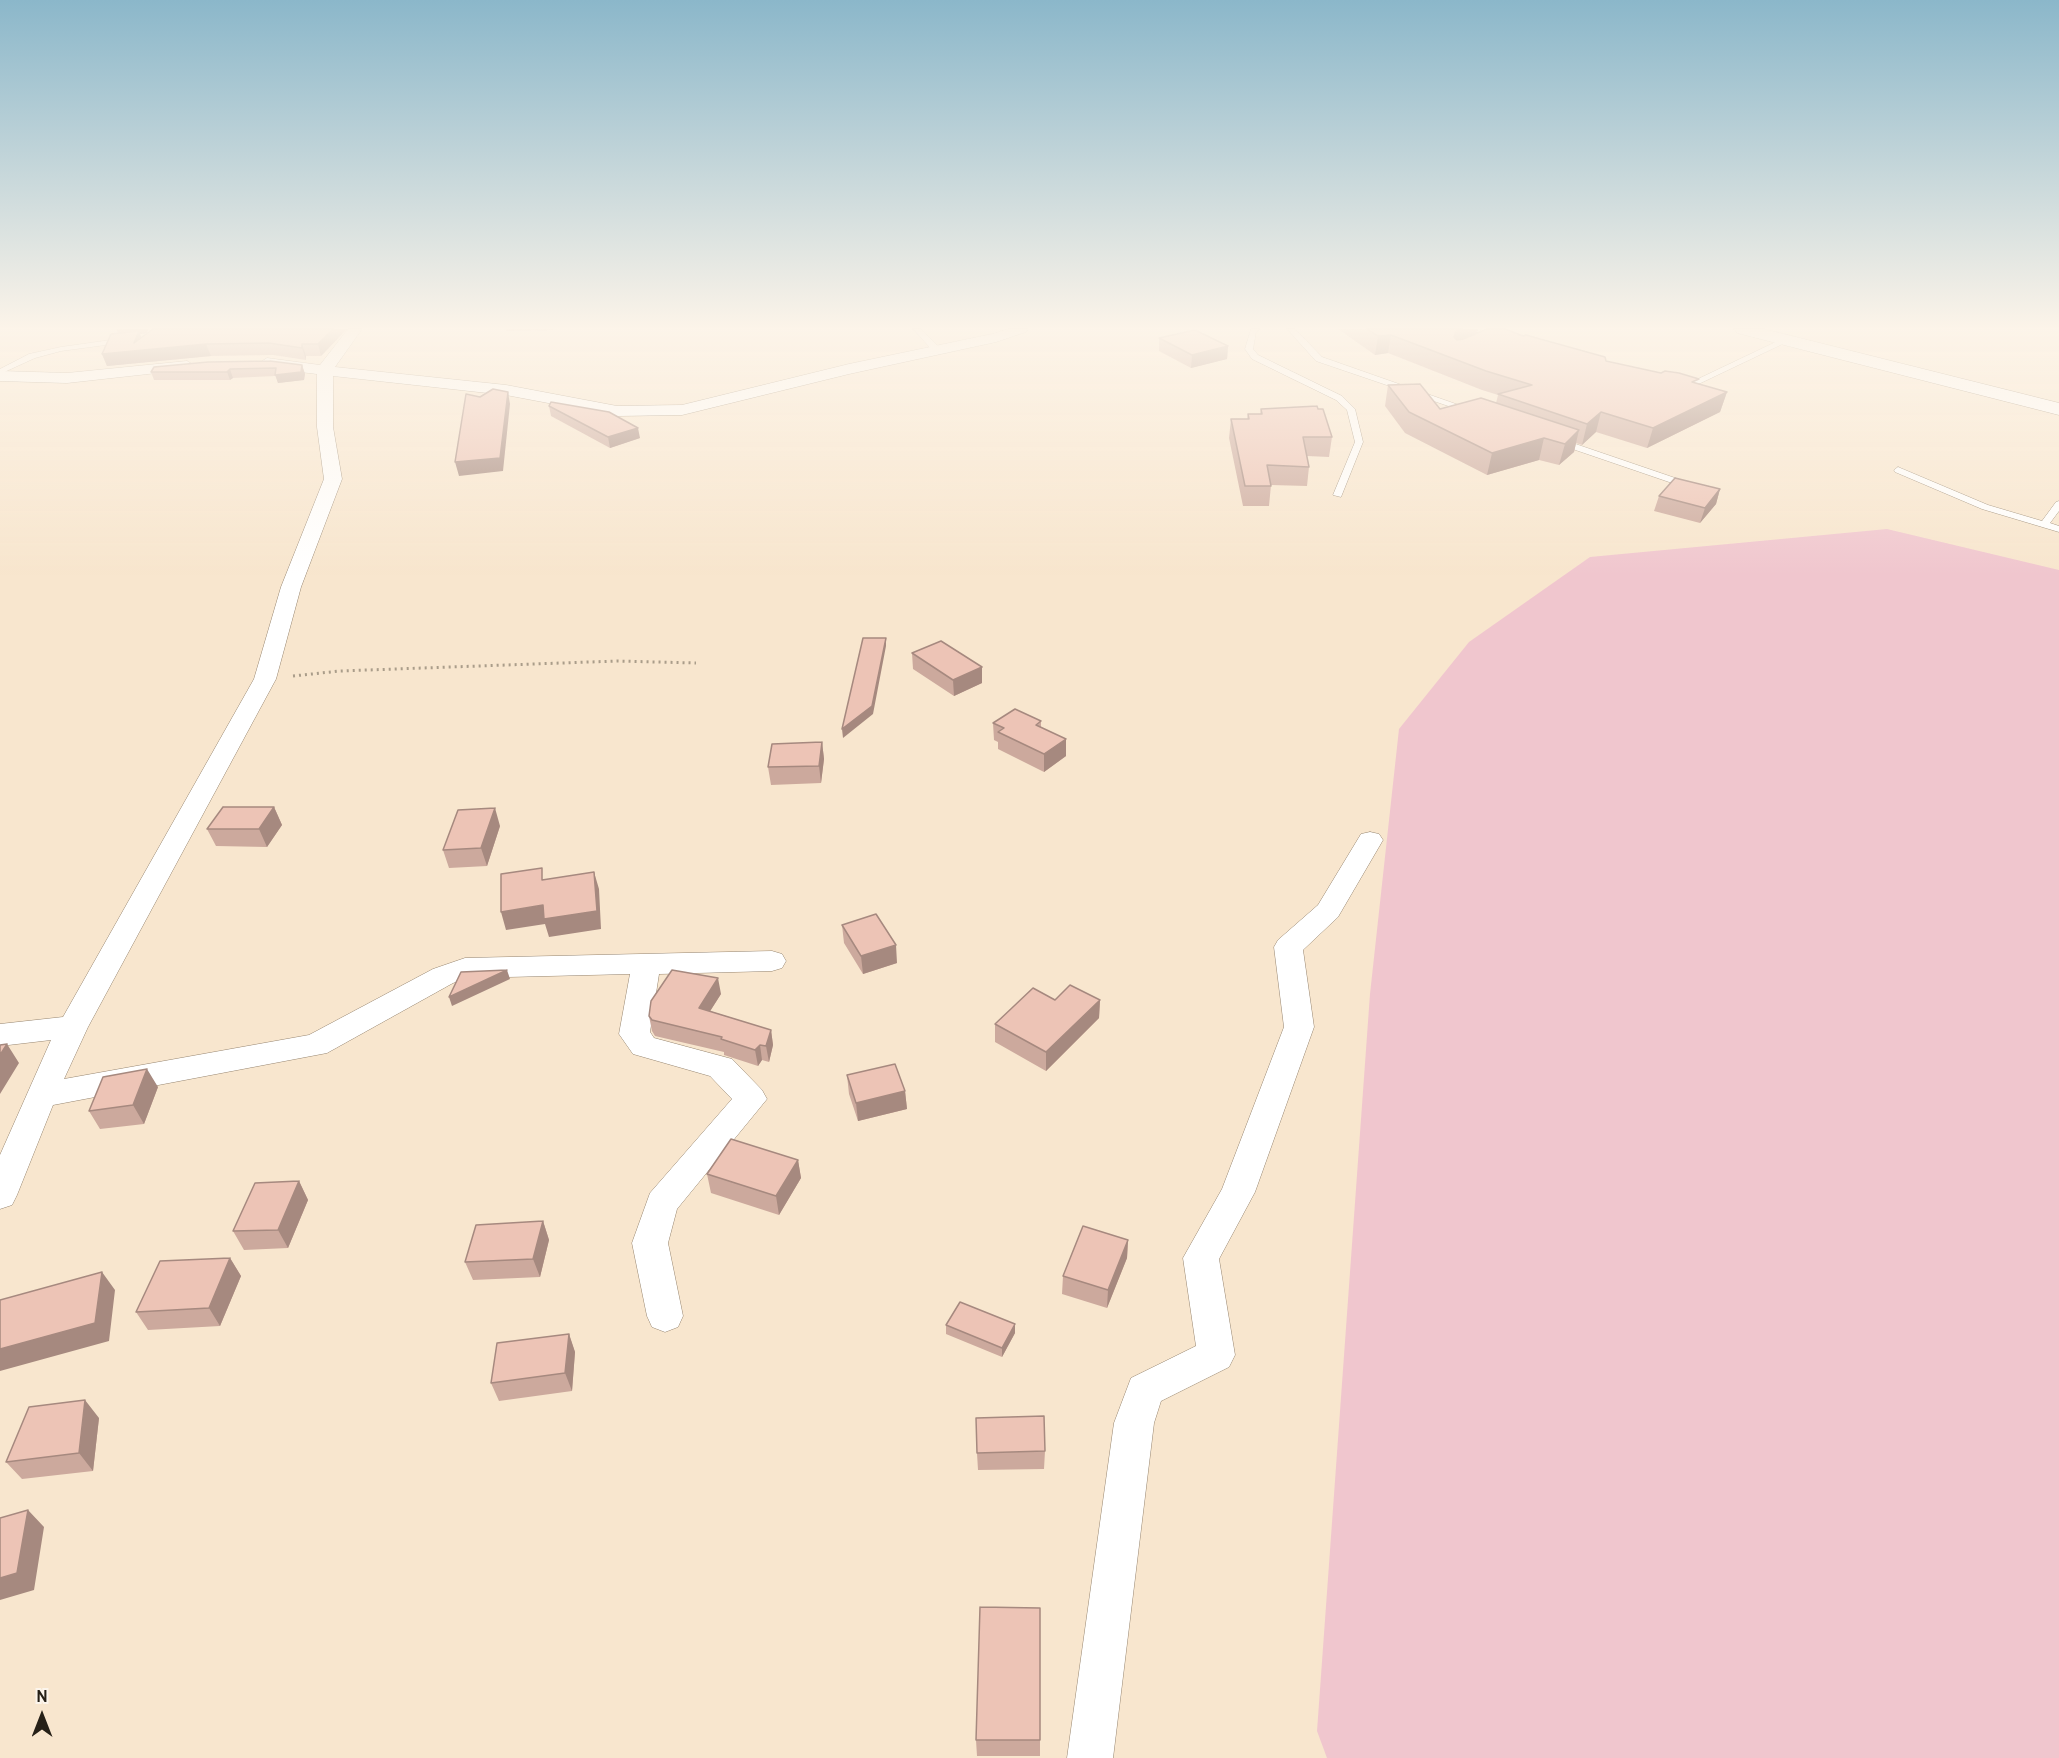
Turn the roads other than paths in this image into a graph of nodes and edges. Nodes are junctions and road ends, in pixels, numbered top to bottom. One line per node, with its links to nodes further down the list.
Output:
1 (325, 411): 15 (street)
2 (1351, 411): 8 (lane)
3 (1470, 411): 4 (lane)
4 (1476, 413)
5 (1544, 436): 7 (lane)
6 (1898, 470): 10 (lane)
7 (1678, 482)
8 (1338, 495)
9 (2059, 504): 10 (lane)
10 (2044, 525): 11 (lane)
11 (2059, 529)
12 (1370, 840): 20 (street)
13 (772, 961): 14 (street)
14 (646, 964): 17 (street); 19 (street)
15 (74, 1027): 16 (street); 17 (street)
16 (0, 1035)
17 (41, 1095): 18 (street)
18 (0, 1195)
19 (665, 1316)
20 (1090, 1758)

